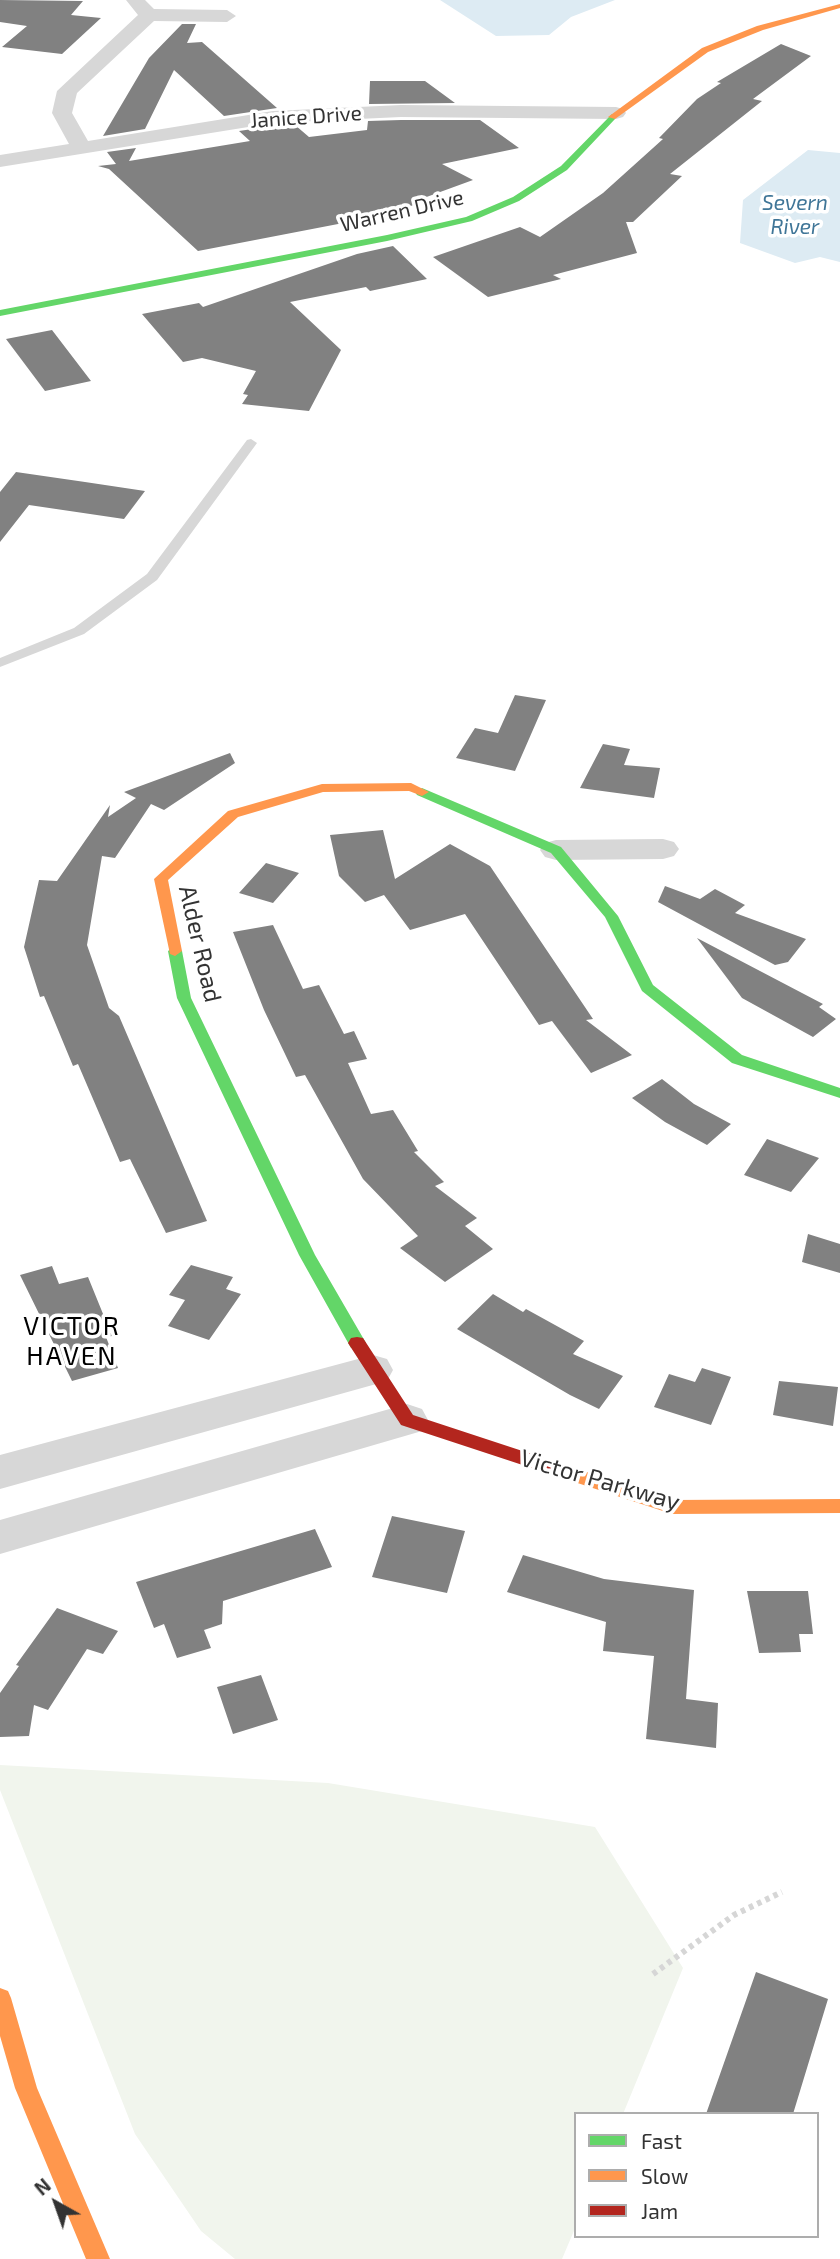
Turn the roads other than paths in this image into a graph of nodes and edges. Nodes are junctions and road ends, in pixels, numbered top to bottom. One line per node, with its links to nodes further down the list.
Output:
1 (840, 6): 4 (street, Warren Drive)
2 (142, 7): 3 (street); 5 (street)
3 (227, 16)
4 (616, 113): 5 (street, Janice Drive); 7 (street, Warren Drive)
5 (81, 147): 6 (street, Janice Drive)
6 (0, 161)
7 (0, 313)
8 (251, 443): 9 (lane)
9 (0, 663)
10 (663, 849): 11 (street)
11 (556, 850): 12 (street); 13 (street, Alder Road)
12 (840, 1093)
13 (373, 1370): 14 (street); 15 (street)
14 (407, 1420): 16 (street, Victor Parkway); 17 (street)
15 (0, 1472)
16 (840, 1506)
17 (0, 1537)
18 (0, 1998): 19 (street)
19 (94, 2258)

